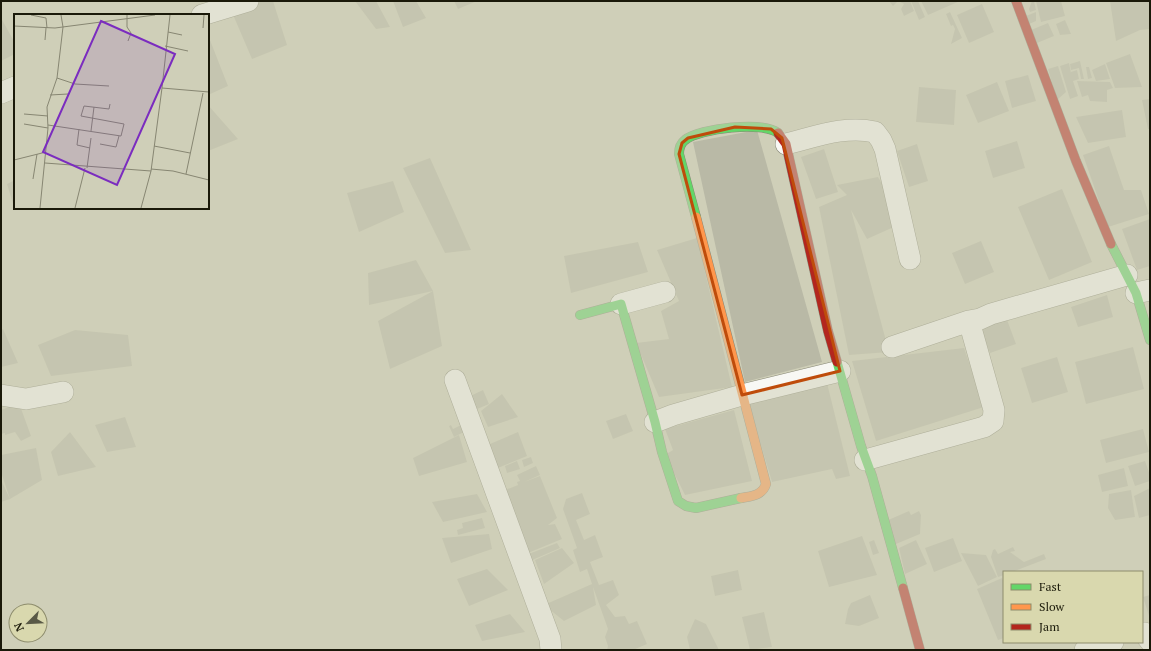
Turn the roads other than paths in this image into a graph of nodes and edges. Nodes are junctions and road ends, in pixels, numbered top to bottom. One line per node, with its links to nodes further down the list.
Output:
1 (248, 1): 3 (street)
2 (1016, 1): 8 (street)
3 (205, 14)
4 (14, 87): 5 (street)
5 (1, 93)
6 (786, 144): 7 (street); 15 (street); 19 (street)
7 (910, 259)
8 (1137, 286): 12 (street); 13 (street)
9 (665, 292): 10 (street)
10 (621, 304): 11 (street); 20 (street)
11 (580, 315)
12 (969, 321): 14 (street); 21 (street)
13 (1150, 340)
14 (892, 347)
15 (840, 371): 19 (street); 21 (street)
16 (455, 380): 23 (street)
17 (63, 392): 18 (street)
18 (1, 395)
19 (742, 395): 20 (street); 20 (street)
20 (655, 422)
21 (865, 460): 24 (street)
22 (1110, 643): 25 (street)
23 (551, 650)
24 (920, 650)
25 (1085, 650)

